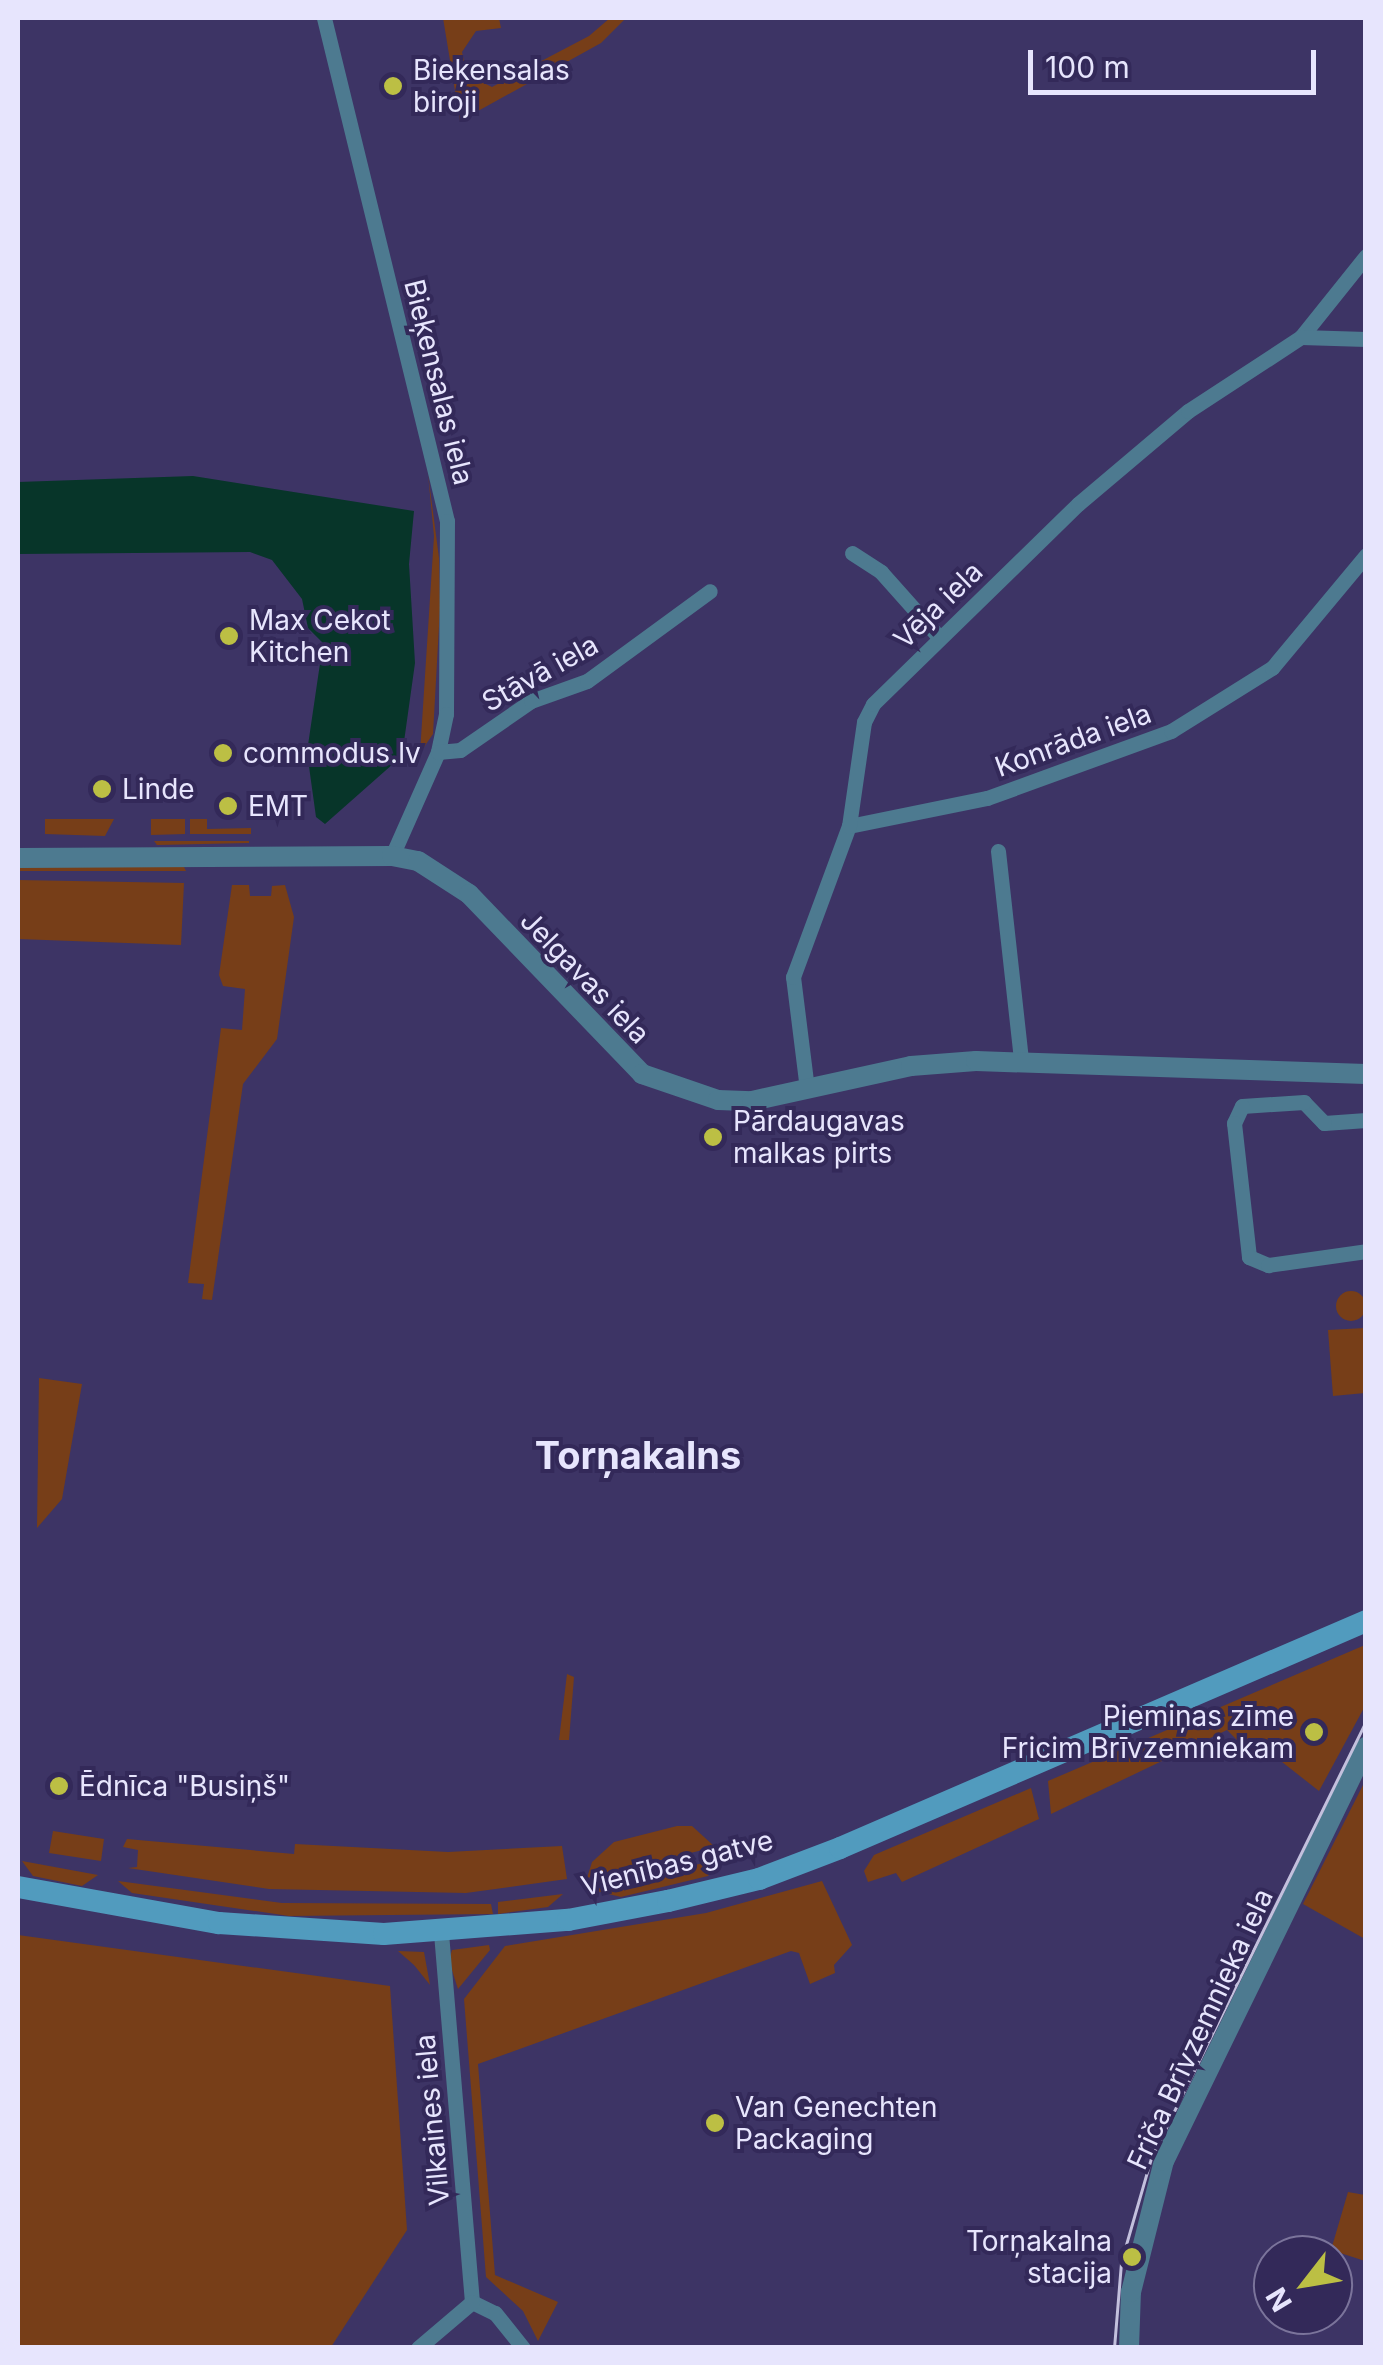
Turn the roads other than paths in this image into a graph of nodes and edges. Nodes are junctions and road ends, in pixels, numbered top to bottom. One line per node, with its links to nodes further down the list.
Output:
1 (327, 18): 9 (street, Bieķensalas iela)
2 (1366, 256): 3 (street, Vēja iela)
3 (1301, 337): 4 (street); 8 (street, Vēja iela)
4 (1366, 339)
5 (852, 554): 8 (street)
6 (1366, 556): 10 (street, Konrāda iela)
7 (710, 592): 9 (street, Stāvā iela)
8 (939, 638): 10 (street, Vēja iela)
9 (438, 752): 12 (street, Bieķensalas iela)
10 (849, 826): 16 (street, Vēja iela)
11 (998, 851): 14 (street)
12 (392, 856): 13 (street, Jelgavas iela); 16 (street, Jelgavas iela)
13 (18, 858)
14 (1021, 1061): 15 (street, Jelgavas iela); 16 (street, Jelgavas iela)
15 (1366, 1074)
16 (806, 1089)
17 (1366, 1120): 18 (street)
18 (1366, 1251)
19 (1366, 1621): 22 (main road, Vienības gatve)
20 (1366, 1748): 26 (street, Friča Brīvzemnieka iela)
21 (18, 1888): 22 (main road, Vienības gatve)
22 (441, 1933): 23 (street, Vilkaines iela)
23 (472, 2302): 24 (street); 25 (street)
24 (418, 2348)
25 (523, 2348)
26 (1129, 2348)

